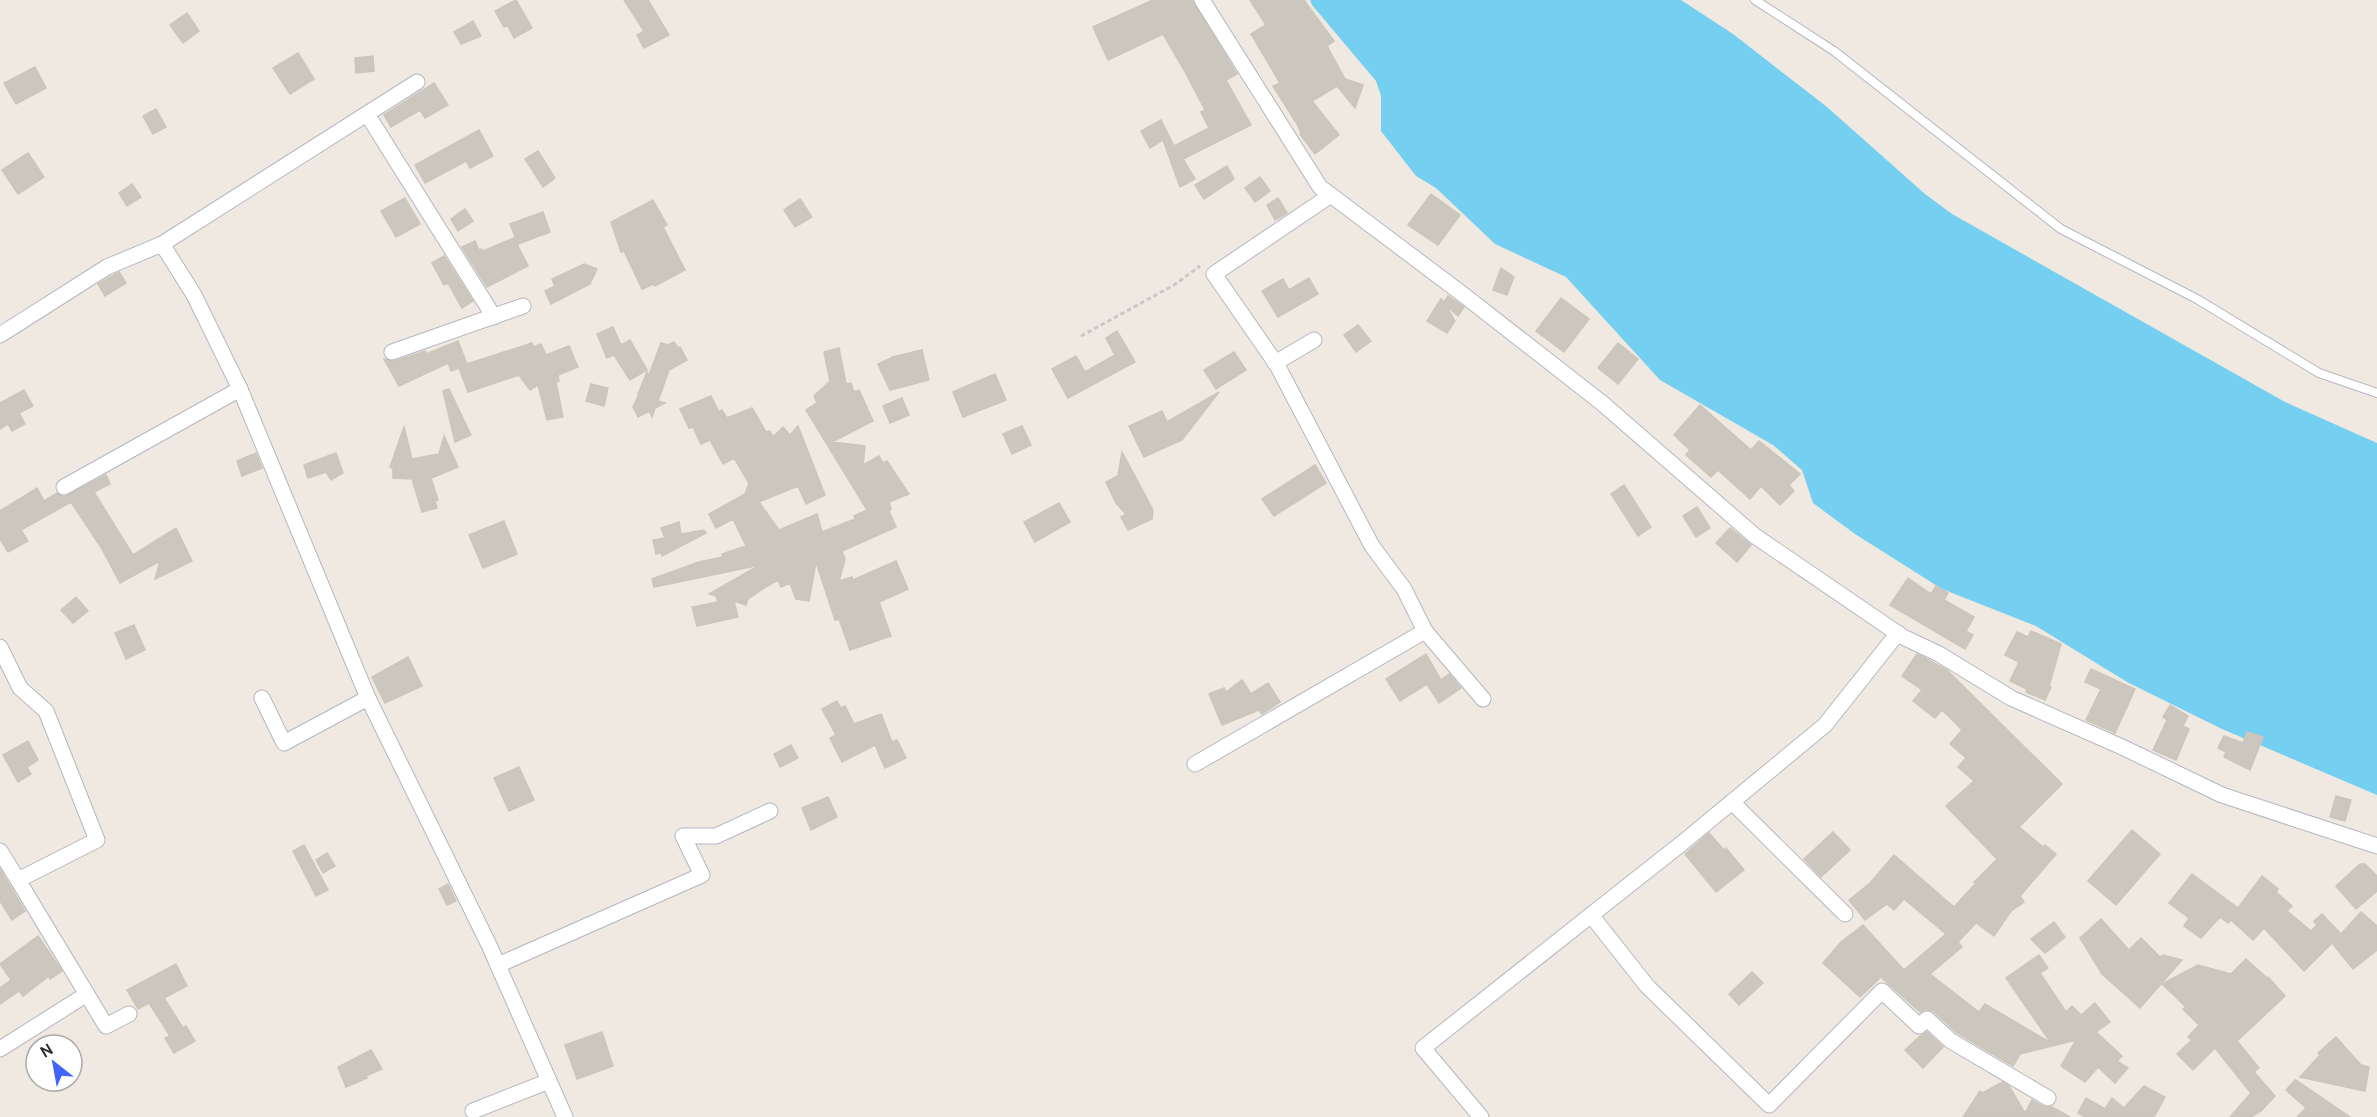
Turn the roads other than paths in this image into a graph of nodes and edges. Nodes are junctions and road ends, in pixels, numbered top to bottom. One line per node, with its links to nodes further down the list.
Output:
1 (1202, 0): 5 (street)
2 (1755, 0): 14 (lane)
3 (417, 82): 4 (street)
4 (367, 114): 6 (street); 8 (street)
5 (1331, 195): 12 (street); 17 (street)
6 (162, 244): 9 (street); 13 (street)
7 (523, 306): 8 (street)
8 (494, 316): 11 (street)
9 (0, 335)
10 (1314, 340): 12 (street)
11 (392, 352)
12 (1275, 363): 16 (street)
13 (240, 389): 15 (street); 20 (street)
14 (2377, 393)
15 (64, 487)
16 (1425, 631): 21 (street); 22 (street)
17 (1898, 633): 23 (street); 25 (street)
18 (0, 648): 27 (street)
19 (262, 698): 20 (street)
20 (368, 698): 30 (street)
21 (1483, 699)
22 (1195, 764)
23 (1732, 802): 28 (street); 29 (street)
24 (770, 811): 30 (street)
25 (2377, 846)
26 (0, 851): 27 (street)
27 (18, 880): 31 (street)
28 (1845, 914)
29 (1591, 915): 35 (street); 38 (street)
30 (498, 965): 34 (street)
31 (87, 994): 32 (street); 33 (street)
32 (129, 1014)
33 (0, 1049)
34 (549, 1081): 36 (street); 37 (street)
35 (2048, 1098)
36 (473, 1111)
37 (565, 1117)
38 (1481, 1117)

